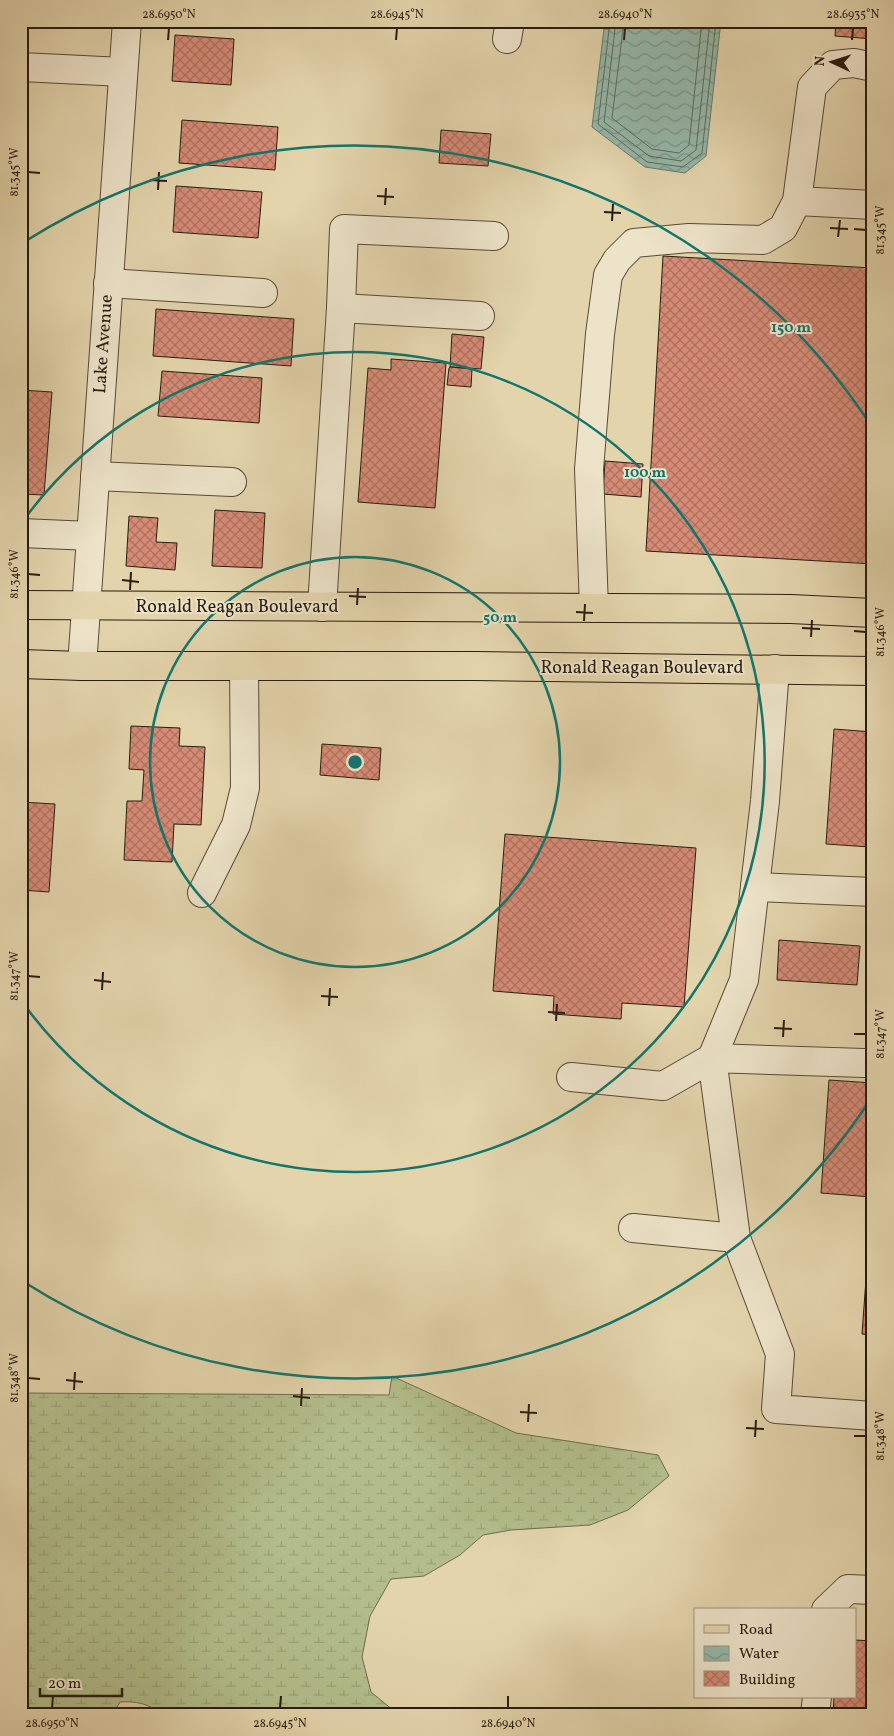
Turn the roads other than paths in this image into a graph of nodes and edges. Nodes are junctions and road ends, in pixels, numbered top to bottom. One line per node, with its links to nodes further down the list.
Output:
1 (127, 21): 4 (street, Lake Avenue)
2 (21, 67): 4 (street)
3 (873, 67): 5 (street)
4 (123, 72): 8 (street, Lake Avenue)
5 (797, 201): 6 (street); 19 (street)
6 (873, 206)
7 (494, 236): 10 (street)
8 (108, 283): 9 (street); 12 (street, Lake Avenue)
9 (263, 293)
10 (341, 308): 11 (street); 18 (street)
11 (480, 316)
12 (96, 476): 13 (street); 15 (street, Lake Avenue)
13 (232, 482)
14 (21, 533): 15 (street)
15 (91, 536): 17 (street, Lake Avenue)
16 (21, 605): 17 (main road, Ronald Reagan Boulevard)
17 (87, 606): 18 (main road, Ronald Reagan Boulevard); 22 (street, Lake Avenue)
18 (322, 607): 19 (main road, Ronald Reagan Boulevard)
19 (594, 608): 20 (main road, Ronald Reagan Boulevard)
20 (873, 612)
21 (21, 664): 22 (main road, Ronald Reagan Boulevard)
22 (82, 666): 23 (main road, Ronald Reagan Boulevard)
23 (244, 666): 24 (main road, Ronald Reagan Boulevard); 28 (street)
24 (776, 669): 25 (main road, Ronald Reagan Boulevard); 26 (street)
25 (873, 671)
26 (755, 888): 27 (street); 29 (street)
27 (873, 892)
28 (202, 893)
29 (712, 1058): 30 (street); 31 (street); 33 (street)
30 (864, 1063)
31 (571, 1077)
32 (633, 1228): 33 (street)
33 (736, 1238): 34 (street)
34 (873, 1416)
35 (873, 1590): 36 (street)
36 (828, 1608)
37 (817, 1698): 38 (street)
38 (815, 1715)

